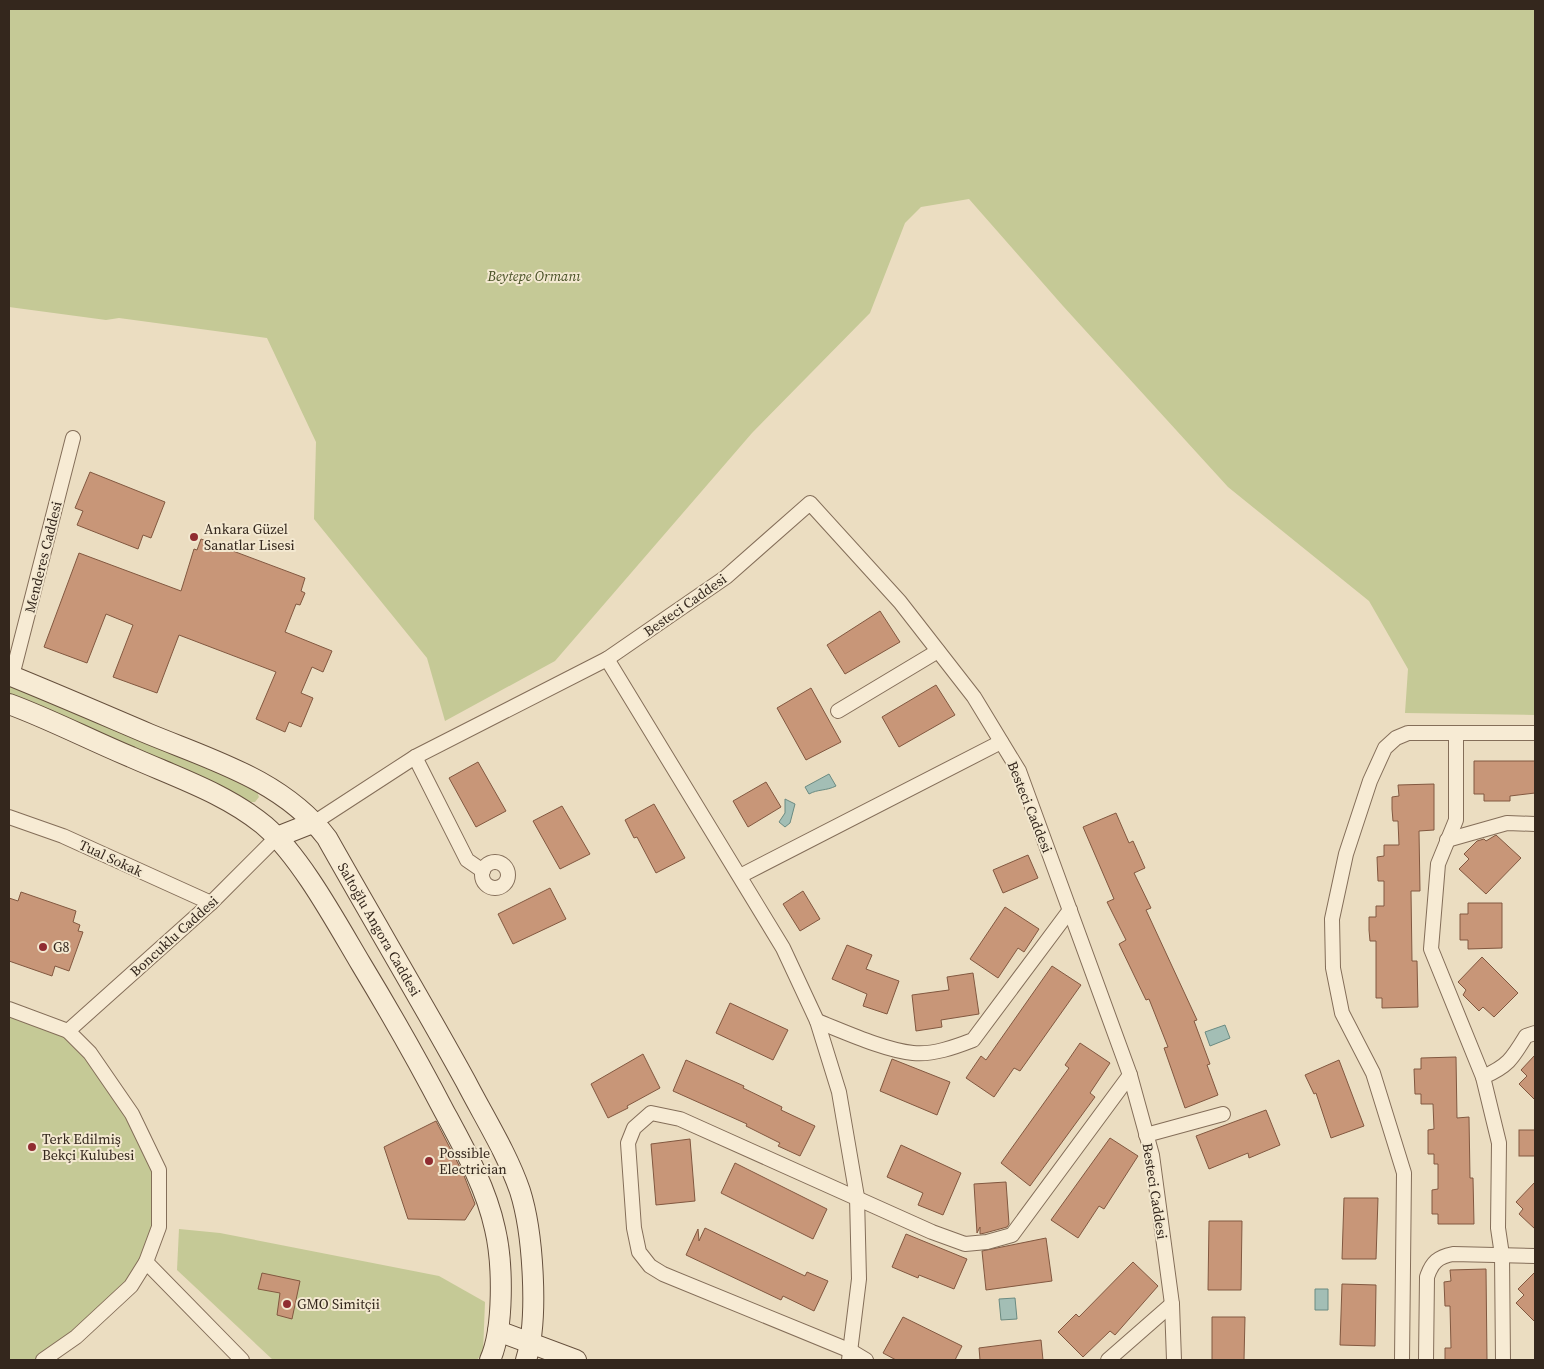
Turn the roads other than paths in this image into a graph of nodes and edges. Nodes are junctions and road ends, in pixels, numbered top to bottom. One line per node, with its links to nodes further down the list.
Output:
1 (73, 438): 4 (street, Menderes Caddesi)
2 (938, 652): 3 (street, Besteci Caddesi); 6 (street); 9 (street, Besteci Caddesi)
3 (607, 658): 10 (street); 17 (street)
4 (10, 675): 12 (street, Saltoğlu Angora Caddesi)
5 (9, 704): 14 (street)
6 (838, 712)
7 (1535, 732): 8 (street)
8 (1456, 733): 15 (street); 43 (street)
9 (1001, 742): 17 (street); 19 (street, Besteci Caddesi)
10 (415, 757): 12 (street); 16 (street)
11 (9, 817): 18 (street, Tual Sokak)
12 (315, 822): 14 (street); 34 (street, Saltoğlu Angora Caddesi)
13 (1535, 824): 15 (street)
14 (277, 838): 18 (street, Boncuklu Caddesi); 33 (street)
15 (1447, 840): 25 (street)
16 (483, 871)
17 (740, 876): 21 (street)
18 (211, 903): 22 (street, Boncuklu Caddesi)
19 (1070, 910): 21 (street); 24 (street, Besteci Caddesi)
20 (9, 1009): 22 (street)
21 (817, 1021): 28 (street)
22 (68, 1031): 31 (street)
23 (1535, 1033): 25 (street)
24 (1130, 1075): 27 (street, Besteci Caddesi); 28 (street)
25 (1483, 1077): 29 (street)
26 (1223, 1114): 27 (street)
27 (1146, 1136): 32 (street, Besteci Caddesi)
28 (857, 1197): 35 (street); 35 (street)
29 (1502, 1255): 30 (street); 44 (street); 45 (street)
30 (1535, 1256)
31 (146, 1262): 36 (street); 37 (street)
32 (1172, 1304): 41 (street); 42 (street, Besteci Caddesi)
33 (498, 1331): 34 (street); 38 (street)
34 (528, 1352): 39 (street)
35 (850, 1356): 40 (street)
36 (43, 1360)
37 (242, 1360)
38 (491, 1360)
39 (576, 1360)
40 (866, 1360)
41 (1108, 1360)
42 (1174, 1360)
43 (1402, 1360)
44 (1426, 1360)
45 (1503, 1360)

